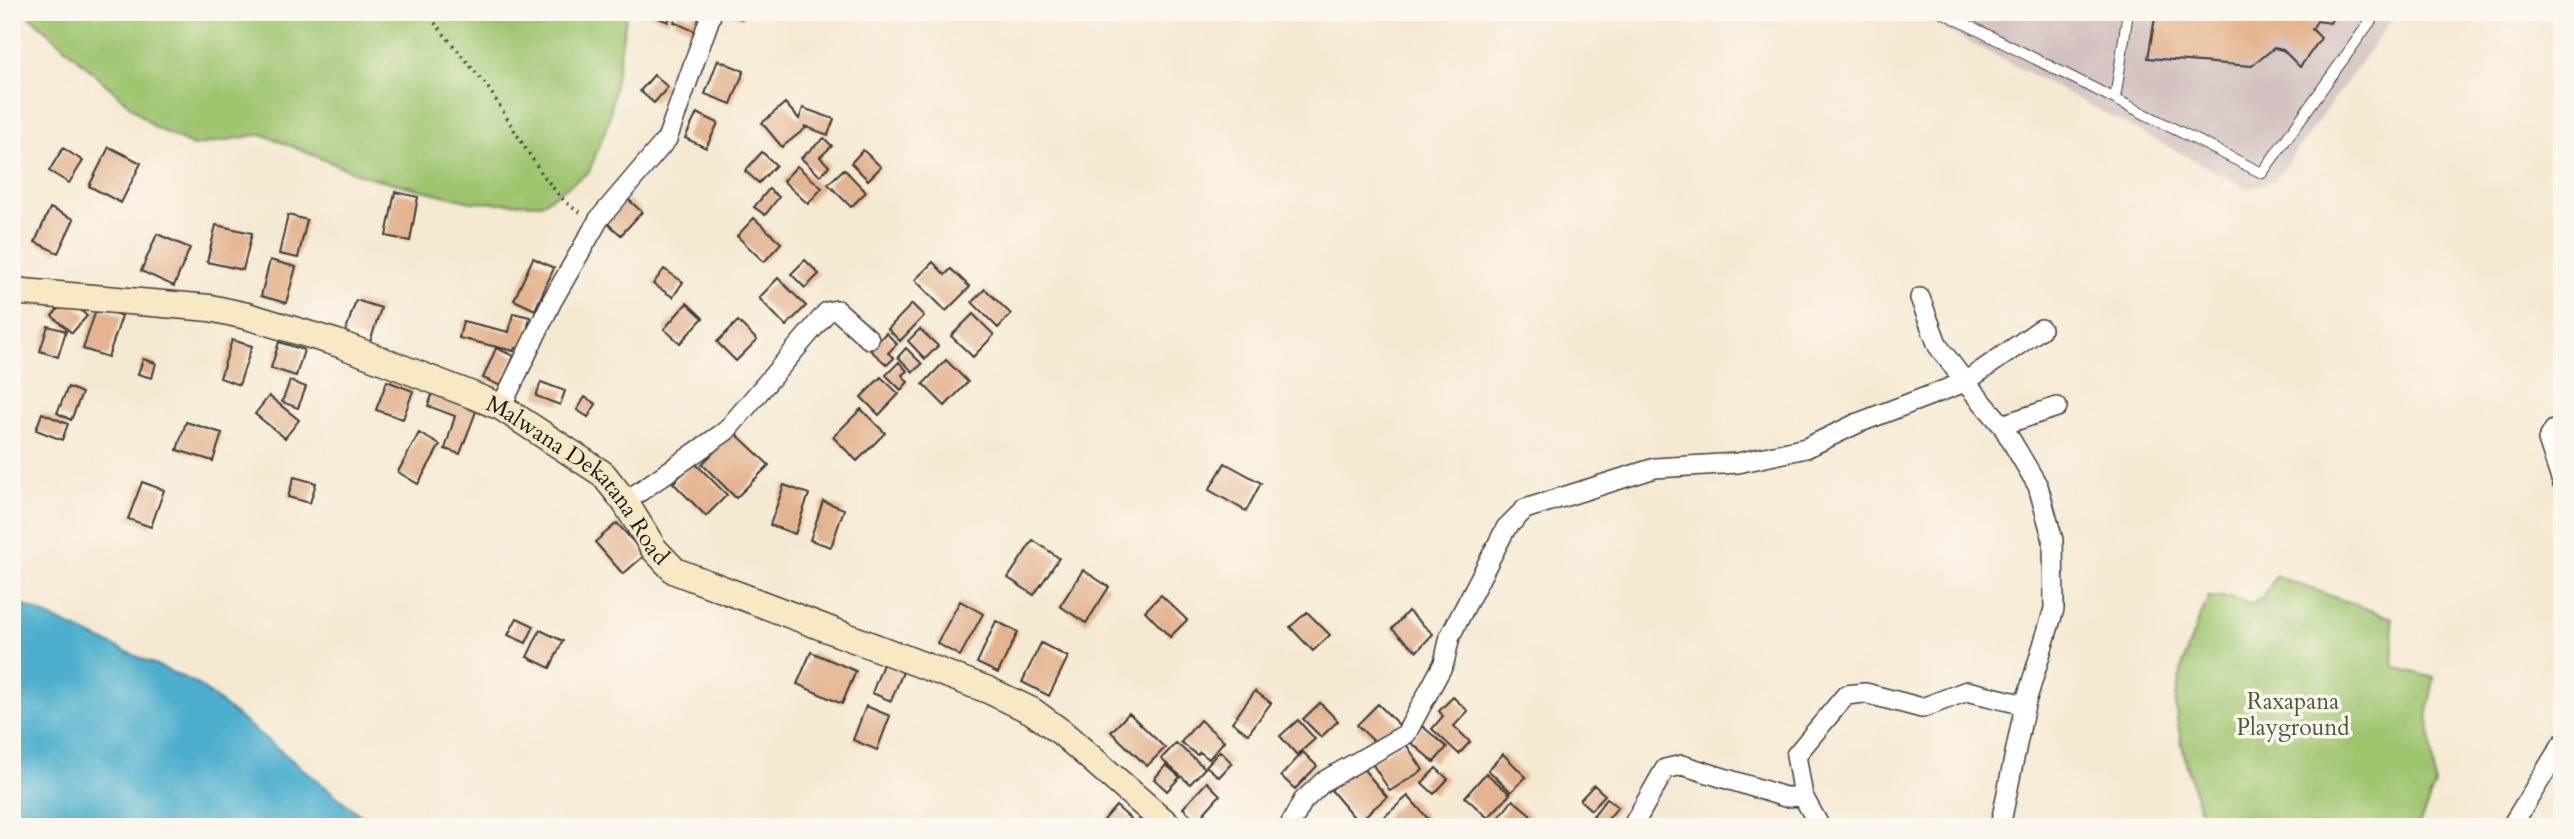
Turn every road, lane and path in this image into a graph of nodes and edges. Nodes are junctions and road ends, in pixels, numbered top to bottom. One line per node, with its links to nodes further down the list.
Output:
1 (426, 12): 7 (path)
2 (712, 12): 7 (street)
3 (1942, 12): 6 (lane)
4 (2128, 12): 6 (lane)
5 (2377, 12): 6 (lane)
6 (2115, 99)
7 (599, 219): 13 (street)
8 (12, 291): 13 (main road, Malwana Dekatana Road)
9 (1920, 298): 12 (street)
10 (2041, 330): 12 (street)
11 (869, 339): 18 (street)
12 (1965, 382): 15 (street); 23 (street)
13 (501, 407): 18 (main road, Malwana Dekatana Road)
14 (2057, 407): 15 (street)
15 (2002, 425): 19 (street)
16 (2562, 431): 17 (street)
17 (2562, 482)
18 (625, 502): 22 (main road, Malwana Dekatana Road)
19 (2025, 705): 21 (street); 26 (street)
20 (2562, 744): 27 (street)
21 (1803, 796): 24 (street); 25 (street)
22 (1170, 827)
23 (1289, 827)
24 (1632, 827)
25 (1820, 827)
26 (2000, 827)
27 (2511, 827)

